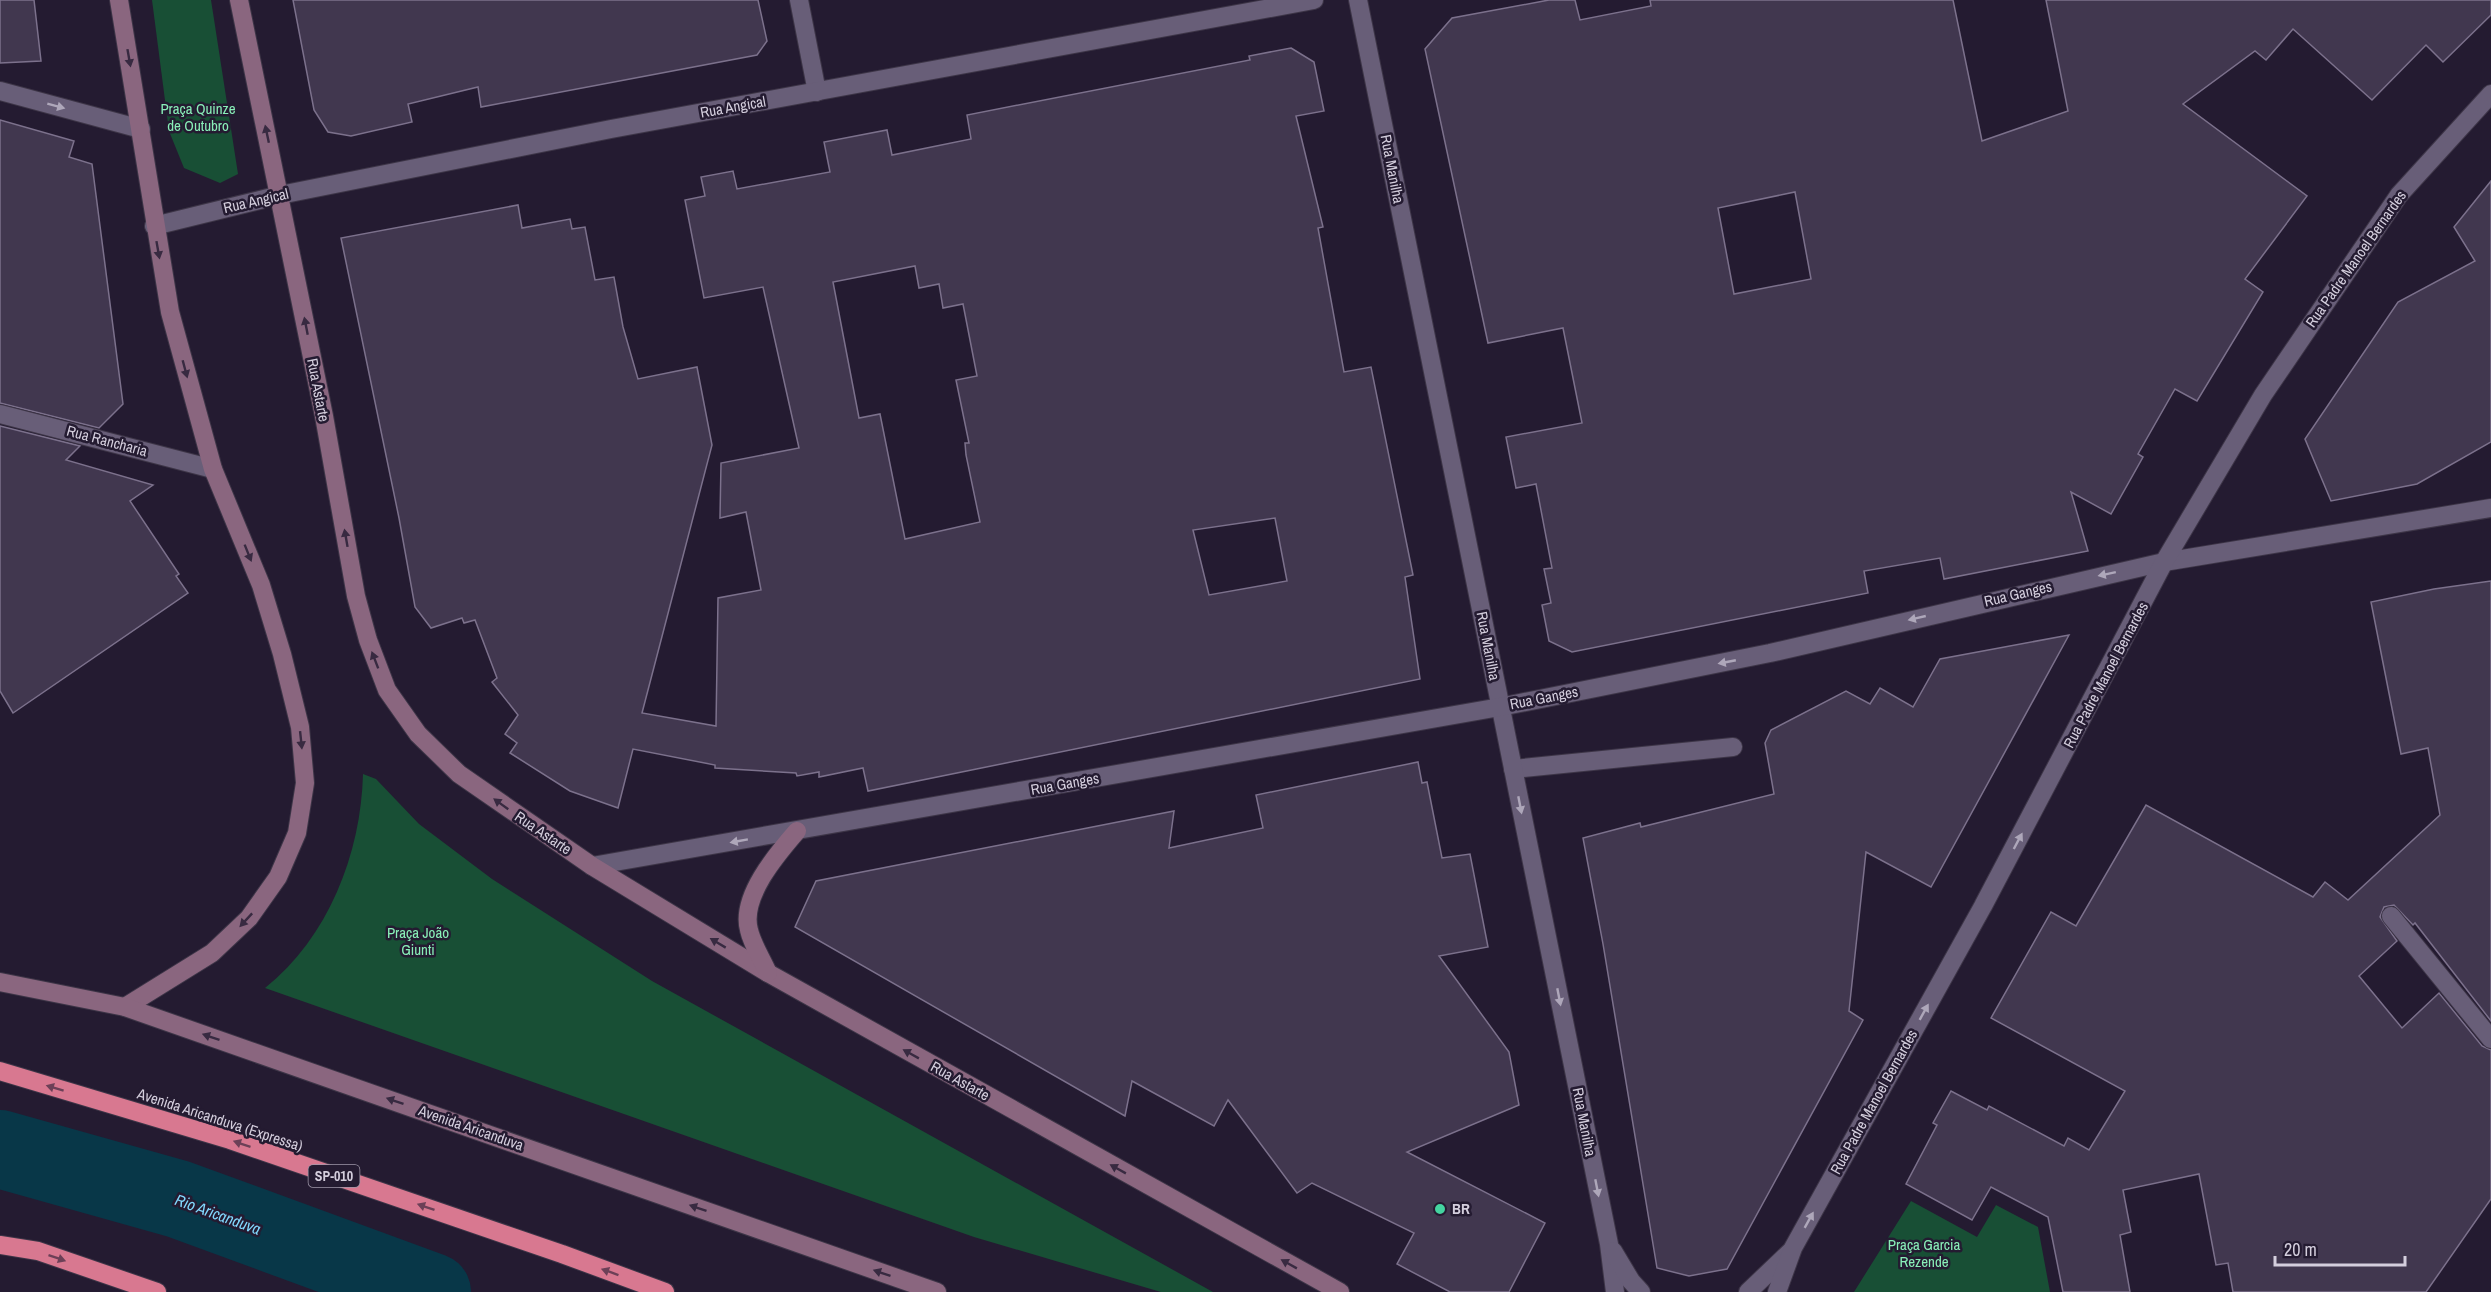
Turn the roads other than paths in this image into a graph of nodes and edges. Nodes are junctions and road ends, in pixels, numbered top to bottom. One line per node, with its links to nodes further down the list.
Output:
1 (119, 0): 9 (main road, one-way to 9)
2 (239, 0): 10 (main road, Rua Astarte, one-way to 2)
3 (799, 0): 7 (street)
4 (1314, 0): 7 (street, Rua Angical)
5 (1358, 0): 16 (street, Rua Manilha)
6 (0, 91): 9 (street, one-way to 9)
7 (817, 92): 10 (street, Rua Angical)
8 (2491, 94): 15 (street, Rua Padre Manoel Bernardes)
9 (141, 129): 11 (main road)
10 (280, 195): 11 (street, Rua Angical); 20 (main road, Rua Astarte, one-way to 10)
11 (154, 226): 13 (main road, one-way to 13)
12 (0, 414): 13 (street, Rua Rancharia)
13 (213, 469): 24 (main road, one-way to 24)
14 (2491, 508): 15 (street, Rua Ganges)
15 (2164, 562): 16 (street, Rua Ganges, one-way to 16); 29 (street, Rua Padre Manoel Bernardes, one-way to 15)
16 (1500, 707): 18 (street, Rua Manilha); 19 (street, Rua Ganges)
17 (1733, 747): 18 (street)
18 (1513, 769): 27 (street, Rua Manilha, one-way to 27)
19 (796, 831): 20 (street, Rua Ganges, one-way to 20); 22 (main road)
20 (592, 867): 22 (main road, Rua Astarte, one-way to 20)
21 (2391, 916): 25 (street)
22 (768, 973): 33 (main road, Rua Astarte, one-way to 22)
23 (0, 982): 24 (main road, Avenida Aricanduva)
24 (125, 1007): 32 (main road, Avenida Aricanduva, one-way to 24)
25 (2491, 1039)
26 (0, 1071): 31 (highway, Avenida Aricanduva (Expressa) / SP-010, one-way to 26)
27 (1609, 1244): 34 (street, Rua Manilha); 35 (street)
28 (0, 1245): 30 (highway, one-way to 30)
29 (1793, 1248): 36 (street); 37 (street, Rua Padre Manoel Bernardes)
30 (157, 1292)
31 (665, 1292)
32 (937, 1292)
33 (1340, 1292)
34 (1615, 1292)
35 (1641, 1292)
36 (1748, 1292)
37 (1777, 1292)

